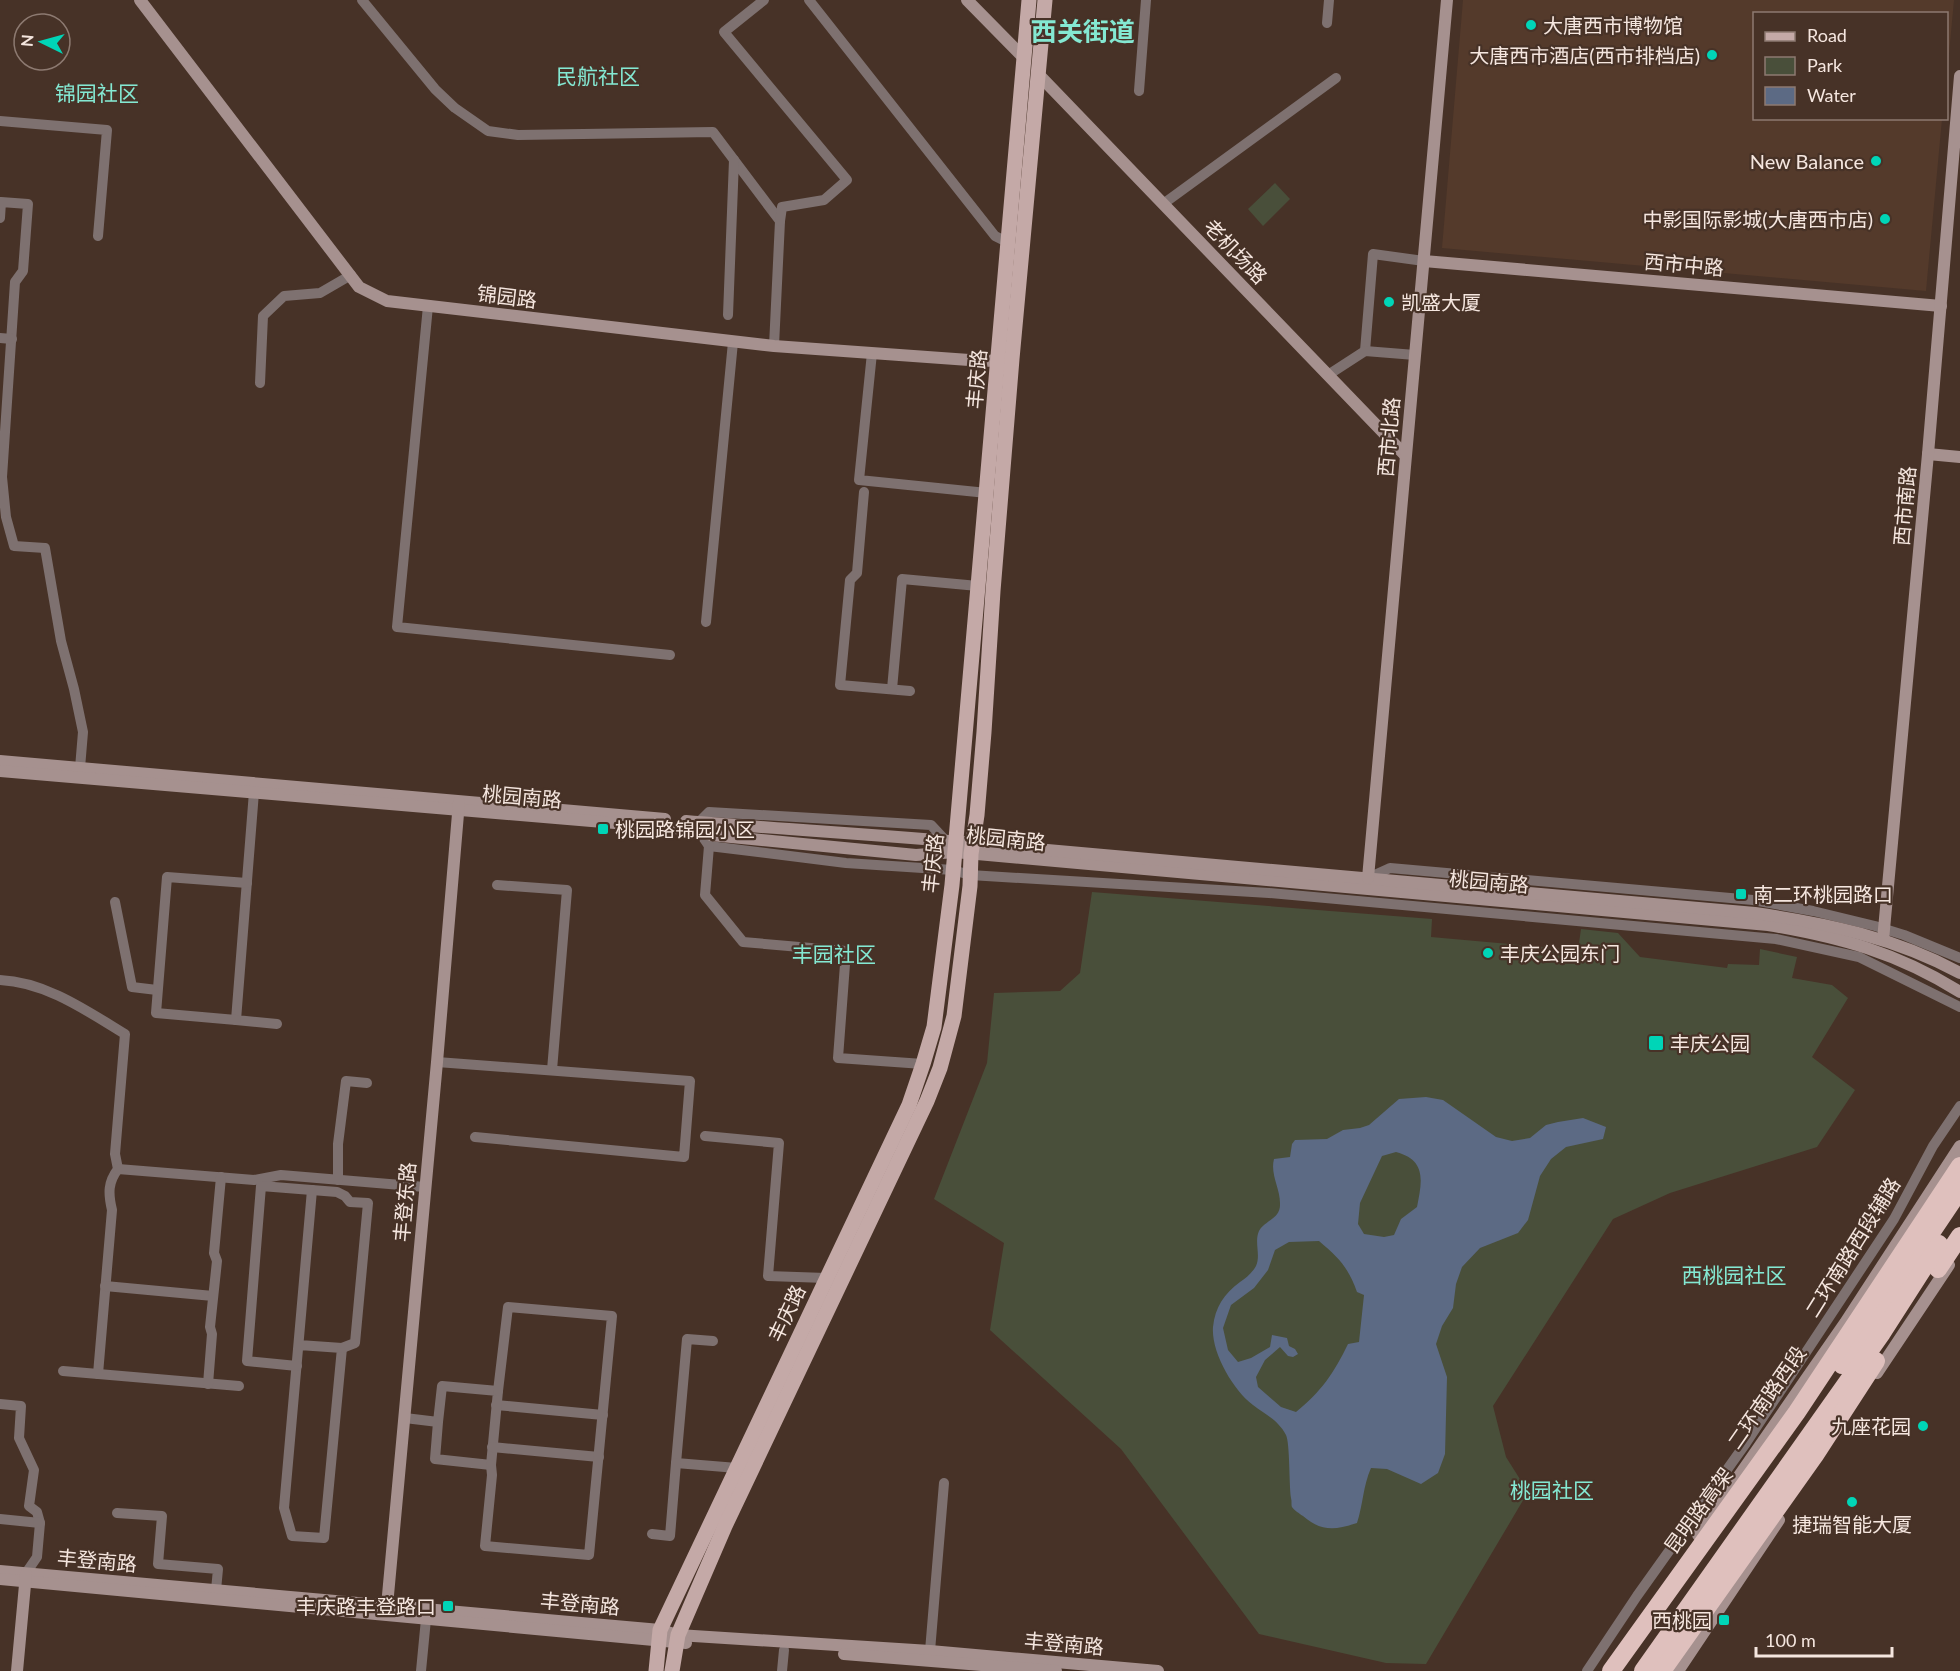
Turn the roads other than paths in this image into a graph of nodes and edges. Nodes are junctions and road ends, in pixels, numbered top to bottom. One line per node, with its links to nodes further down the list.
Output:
1 (140, 0): 26 (street, 锦园路)
2 (362, 0): 19 (street)
3 (764, 0): 22 (street)
4 (809, 0): 24 (street)
5 (968, 0): 12 (street)
6 (1029, 0): 12 (main road, 丰庆路)
7 (1045, 0): 13 (main road, 丰庆路)
8 (1146, 0): 16 (street)
9 (1329, 0): 11 (street)
10 (1447, 0): 25 (street, 西市北路)
11 (1327, 23)
12 (1024, 58): 24 (main road, 丰庆路)
13 (1039, 75): 20 (street, 老机场路); 37 (main road, 丰庆路)
14 (1960, 76): 17 (street, 西市南路)
15 (1336, 78): 20 (street)
16 (1139, 91)
17 (1959, 107): 28 (street, 西市南路)
18 (0, 122): 23 (street)
19 (734, 160): 22 (street); 29 (street)
20 (1163, 204): 38 (street, 老机场路)
21 (0, 218): 31 (street)
22 (780, 220): 33 (street)
23 (98, 236)
24 (1007, 242): 37 (main road, 丰庆路)
25 (1424, 261): 28 (street, 西市中路); 34 (street); 36 (street, 西市北路)
26 (351, 275): 27 (street, 锦园路); 39 (street)
27 (428, 306): 32 (street, 锦园路); 47 (street)
28 (1941, 306): 40 (street, 西市南路)
29 (728, 315)
30 (0, 338): 31 (street)
31 (12, 339): 51 (street)
32 (733, 342): 33 (street, 锦园路); 46 (street)
33 (774, 346): 35 (street, 锦园路)
34 (1365, 351): 36 (street); 38 (street)
35 (872, 353): 37 (street, 锦园路); 44 (street)
36 (1415, 355): 41 (street, 西市北路)
37 (1005, 360): 44 (main road, 丰庆路); 58 (main road, 丰庆路)
38 (1328, 375): 41 (street, 老机场路)
39 (260, 383)
40 (1928, 454): 42 (street); 65 (street, 西市南路)
41 (1405, 455): 61 (street, 西市北路)
42 (1960, 457)
43 (864, 492): 48 (street)
44 (987, 493): 45 (main road, 丰庆路)
45 (978, 586): 48 (street); 56 (main road, 丰庆路)
46 (706, 622)
47 (670, 655)
48 (892, 689): 49 (street)
49 (910, 691)
50 (0, 761): 51 (street, 桃园南路)
51 (80, 768): 54 (street, 桃园南路)
52 (0, 771): 53 (street, 桃园南路)
53 (254, 792): 54 (street, 桃园南路); 62 (street)
54 (459, 805): 55 (street, 桃园南路); 74 (street, 丰登东路)
55 (699, 826): 56 (street, 桃园南路); 56 (street); 57 (street)
56 (952, 844): 58 (street, 桃园南路); 59 (main road, 丰庆路)
57 (709, 846): 59 (street); 75 (street)
58 (972, 848): 60 (main road, 丰庆路); 61 (street, 桃园南路); 70 (street, 桃园南路)
59 (953, 870): 60 (street); 75 (main road, 丰庆路)
60 (970, 875): 71 (street); 126 (main road, 丰庆路)
61 (1368, 878): 65 (street, 桃园南路)
62 (247, 883): 69 (street); 72 (street)
63 (497, 885): 76 (street)
64 (115, 902): 69 (street)
65 (1883, 934): 66 (street); 67 (street, 桃园南路)
66 (1960, 958)
67 (1960, 973)
68 (0, 980): 83 (street)
69 (157, 990): 72 (street)
70 (1960, 992)
71 (1960, 1007)
72 (236, 1020): 73 (street)
73 (278, 1024)
74 (437, 1062): 76 (street); 86 (street, 丰登东路)
75 (923, 1064): 92 (main road, 丰庆路)
76 (552, 1071): 80 (street)
77 (367, 1083): 85 (street)
78 (1960, 1106): 136 (street, 二环南路西段辅路)
79 (705, 1136): 92 (street)
80 (475, 1137)
81 (1960, 1146): 137 (street, 二环南路西段)
82 (1960, 1166): 138 (highway, 昆明路高架)
83 (118, 1169): 84 (street); 93 (street)
84 (221, 1177): 85 (street); 94 (street)
85 (338, 1180): 86 (street)
86 (425, 1187): 107 (street, 丰登东路)
87 (312, 1190): 96 (street); 97 (street); 98 (street)
88 (1960, 1190): 139 (highway)
89 (1960, 1213): 140 (highway)
90 (1960, 1236): 141 (highway)
91 (1960, 1250): 142 (street)
92 (826, 1278): 113 (main road, 丰庆路)
93 (105, 1286): 94 (street); 100 (street)
94 (213, 1296): 101 (street)
95 (712, 1341): 111 (street)
96 (299, 1345): 97 (street); 98 (street)
97 (342, 1348): 98 (street)
98 (297, 1366)
99 (63, 1371): 100 (street)
100 (98, 1374): 101 (street)
101 (208, 1384): 102 (street)
102 (239, 1386)
103 (498, 1391): 105 (street); 106 (street); 108 (street)
104 (0, 1404): 117 (street)
105 (496, 1406): 106 (street); 109 (street)
106 (603, 1415): 110 (street)
107 (405, 1418): 108 (street); 123 (street, 丰登东路)
108 (438, 1422): 112 (street)
109 (492, 1447): 110 (street); 112 (street)
110 (599, 1456): 112 (street)
111 (676, 1462): 113 (street); 118 (street)
112 (491, 1465)
113 (737, 1468): 125 (main road, 丰庆路)
114 (944, 1483): 128 (street)
115 (117, 1513): 122 (street)
116 (0, 1519): 117 (street)
117 (40, 1523): 120 (street)
118 (652, 1534)
119 (0, 1571): 120 (street, 丰登南路)
120 (25, 1577): 121 (street, 丰登南路); 122 (street, 丰登南路); 124 (street, 丰登南路); 129 (street)
121 (0, 1579)
122 (216, 1590): 123 (street, 丰登南路)
123 (387, 1606): 125 (street, 丰登南路)
124 (426, 1619): 125 (street, 丰登南路); 130 (street)
125 (659, 1635): 126 (street, 丰登南路); 131 (main road, 丰庆路)
126 (678, 1639): 127 (street, 丰登南路); 128 (street, 丰登南路); 132 (main road, 丰庆路)
127 (784, 1650): 133 (street); 134 (street, 丰登南路)
128 (930, 1651): 135 (street, 丰登南路)
129 (17, 1671)
130 (421, 1671)
131 (656, 1671)
132 (672, 1671)
133 (782, 1671)
134 (1056, 1671)
135 (1158, 1671)
136 (1587, 1671)
137 (1604, 1671)
138 (1611, 1671)
139 (1626, 1671)
140 (1643, 1671)
141 (1662, 1671)
142 (1678, 1671)

